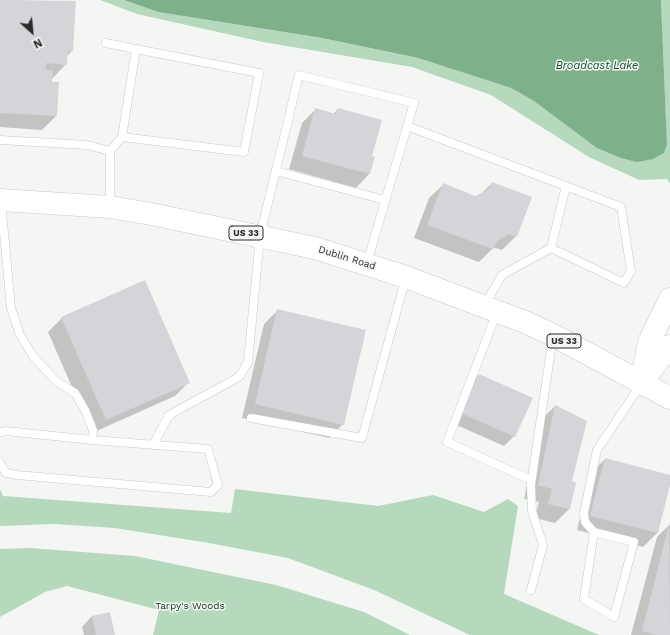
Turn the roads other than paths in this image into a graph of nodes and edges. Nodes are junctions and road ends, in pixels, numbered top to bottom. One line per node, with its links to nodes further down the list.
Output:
1 (106, 43): 2 (lane)
2 (136, 49): 4 (lane); 4 (lane)
3 (407, 126): 7 (lane); 8 (lane); 10 (lane)
4 (122, 137): 6 (lane)
5 (0, 140): 6 (lane)
6 (110, 151): 11 (lane)
7 (276, 171): 10 (lane); 12 (lane)
8 (566, 186): 13 (lane); 13 (lane)
9 (1, 200): 11 (main road, Dublin Road / US 33); 24 (lane)
10 (385, 200): 14 (lane)
11 (110, 207): 12 (main road, Dublin Road / US 33)
12 (260, 236): 14 (main road, Dublin Road / US 33); 25 (lane)
13 (551, 248): 17 (lane)
14 (367, 263): 15 (main road, Dublin Road / US 33)
15 (406, 276): 17 (main road, Dublin Road / US 33); 22 (lane)
16 (670, 299): 20 (main road)
17 (490, 309): 18 (main road, Dublin Road / US 33); 27 (lane)
18 (553, 335): 20 (main road, Dublin Road / US 33); 27 (lane)
19 (670, 346): 20 (main road)
20 (641, 383): 21 (main road, Dublin Road / US 33); 28 (lane)
21 (670, 398)
22 (251, 418)
23 (0, 432): 24 (lane)
24 (92, 440): 25 (lane)
25 (153, 445): 26 (lane)
26 (0, 463)
27 (531, 480): 29 (lane)
28 (594, 532): 28 (lane)
29 (531, 590)

